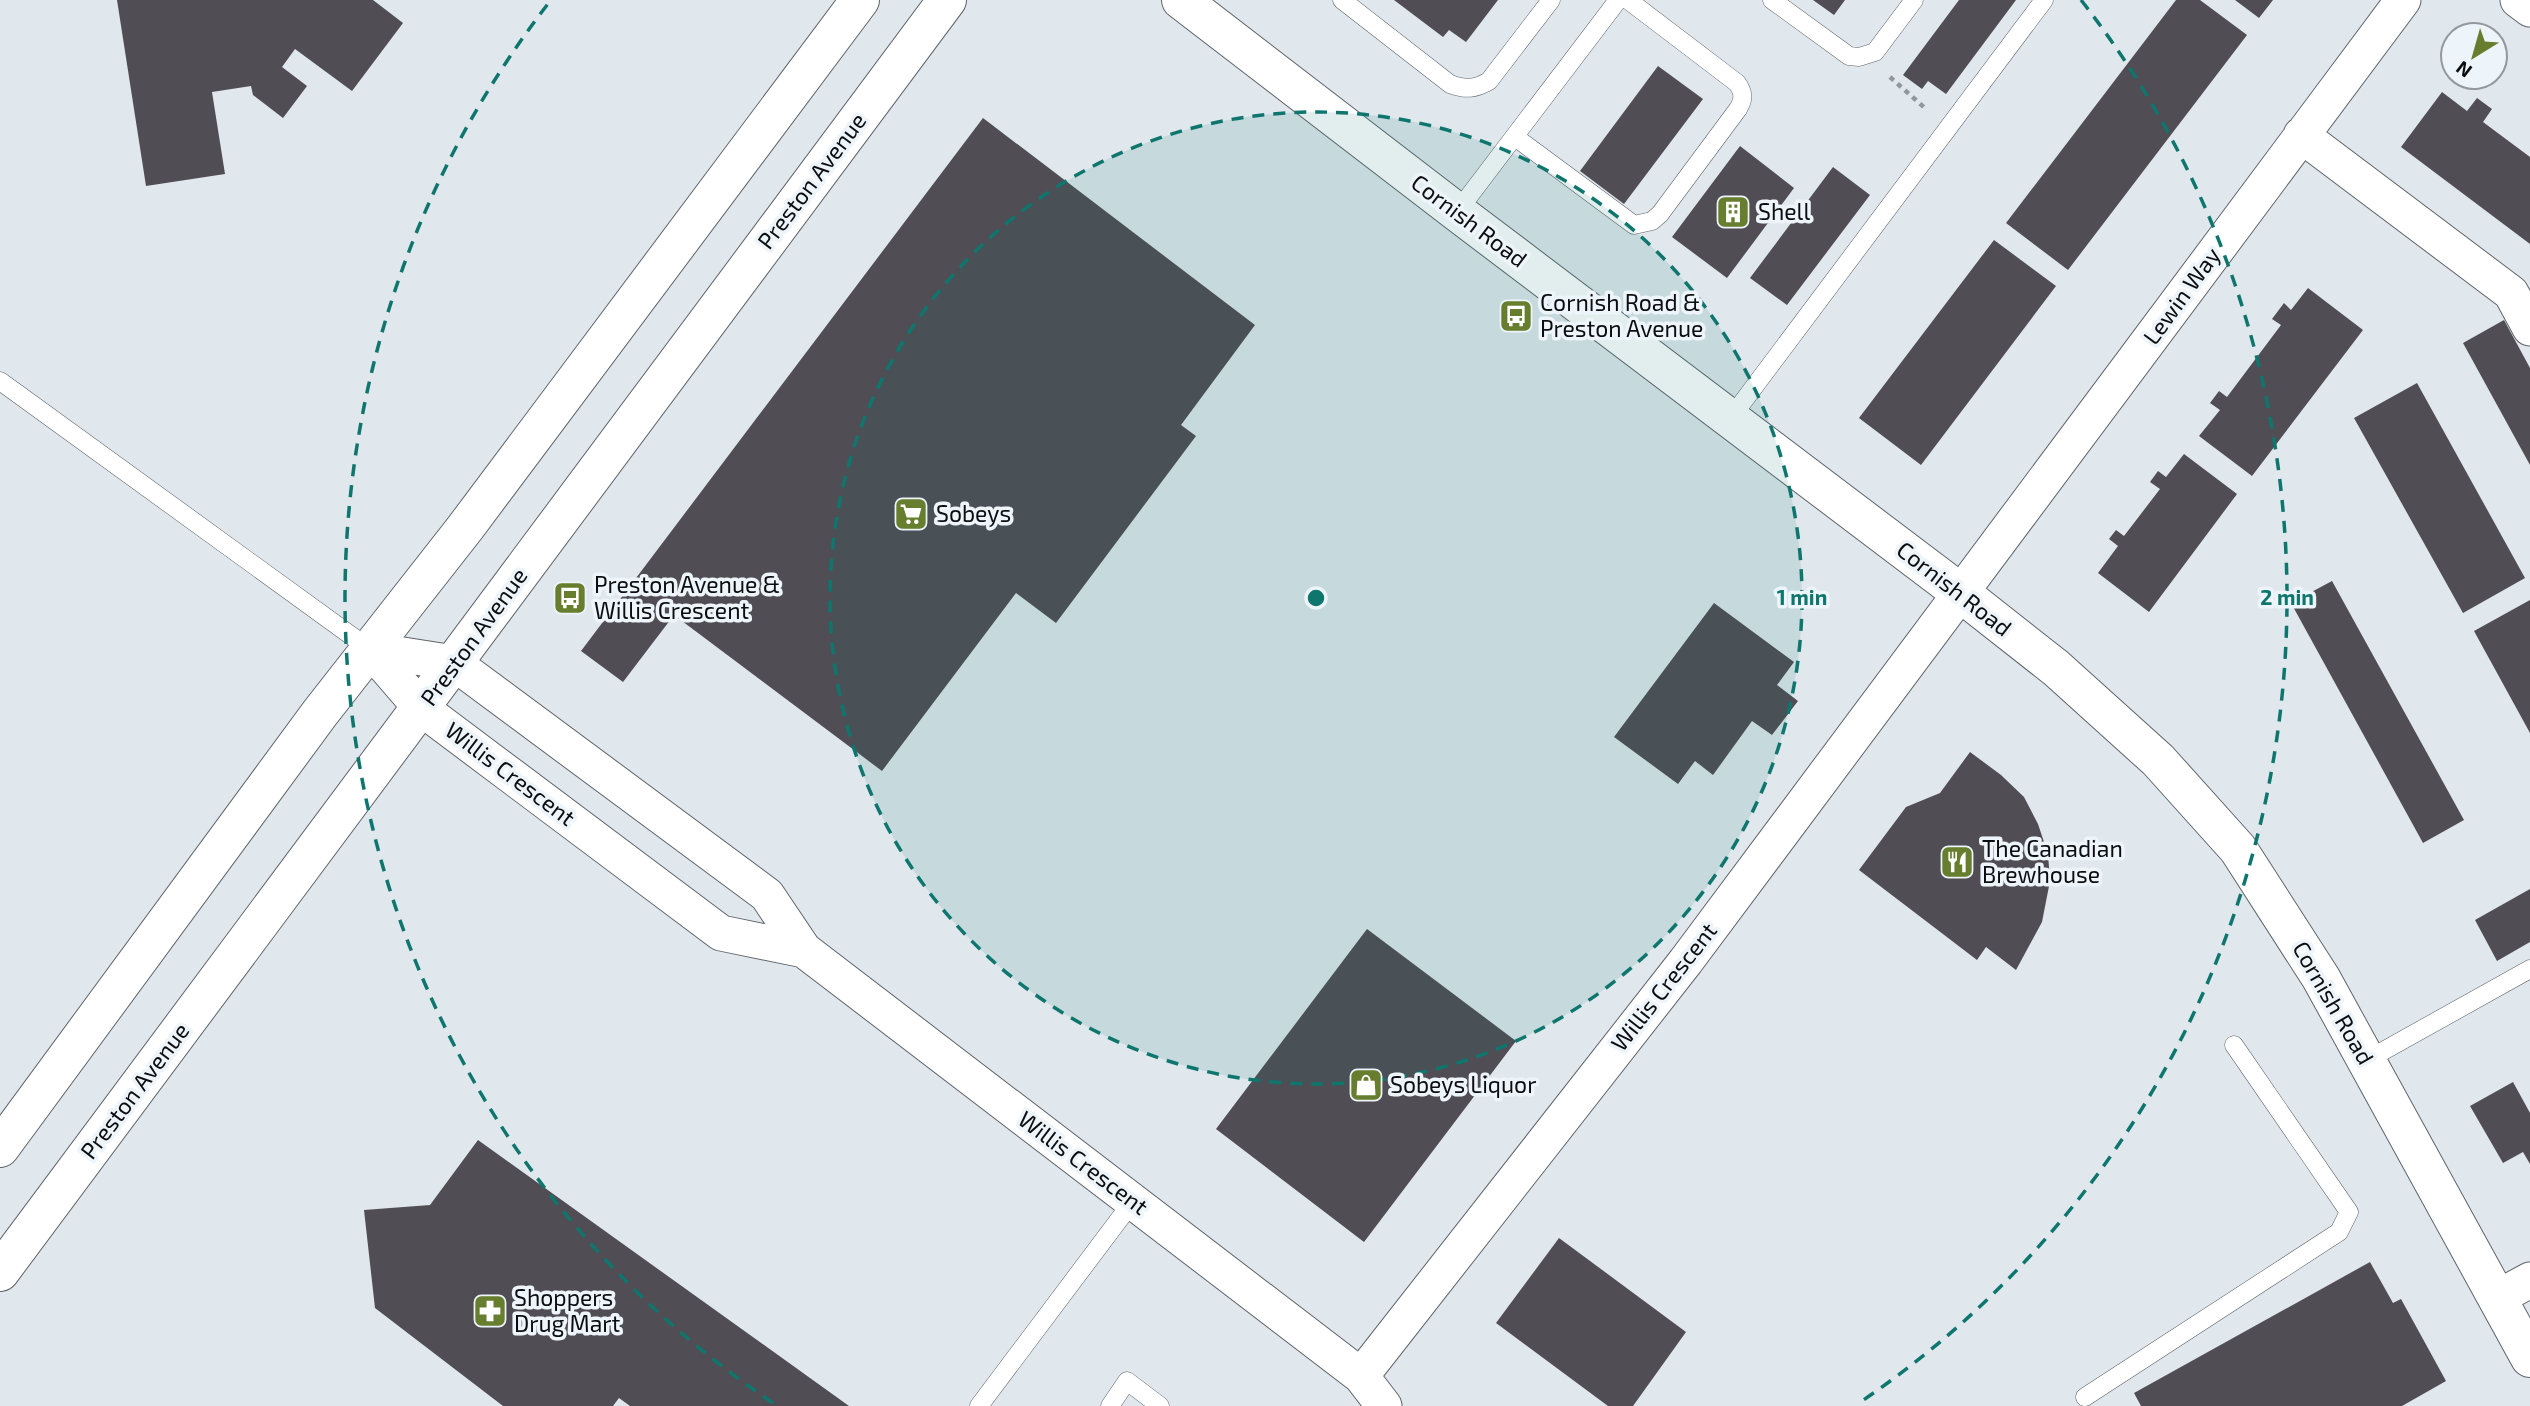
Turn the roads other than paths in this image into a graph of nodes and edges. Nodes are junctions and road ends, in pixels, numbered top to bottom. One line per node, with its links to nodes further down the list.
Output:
1 (860, 0): 21 (main road)
2 (947, 0): 22 (main road, Preston Avenue)
3 (1181, 0): 16 (main road, Cornish Road)
4 (1342, 0): 5 (lane)
5 (1551, 0)
6 (1618, 0): 15 (lane)
7 (1629, 0): 15 (lane)
8 (1772, 0): 9 (lane)
9 (1914, 0)
10 (2043, 0): 19 (lane)
11 (2403, 0): 14 (street, Lewin Way)
12 (2518, 0): 13 (street)
13 (2530, 9)
14 (2301, 135): 17 (street); 20 (street, Lewin Way)
15 (1515, 137): 16 (lane)
16 (1457, 212): 19 (main road, Cornish Road)
17 (2530, 328)
18 (0, 381): 21 (lane)
19 (1730, 419): 20 (main road, Cornish Road)
20 (1962, 594): 27 (main road, Cornish Road); 34 (street, Willis Crescent)
21 (371, 650): 22 (street, Willis Crescent); 23 (street, Willis Crescent); 28 (main road)
22 (454, 663): 23 (main road, Preston Avenue); 24 (street, Willis Crescent)
23 (421, 708): 24 (street, Willis Crescent); 30 (main road, Preston Avenue)
24 (804, 950): 29 (street, Willis Crescent)
25 (2530, 969): 27 (lane)
26 (2234, 1045): 35 (lane)
27 (2367, 1060): 32 (main road, Cornish Road)
28 (0, 1148)
29 (1133, 1201): 34 (street, Willis Crescent); 36 (lane)
30 (0, 1272)
31 (2530, 1280): 32 (street)
32 (2497, 1298): 33 (main road, Cornish Road)
33 (2530, 1358)
34 (1362, 1376): 39 (street, Willis Crescent)
35 (2085, 1396)
36 (979, 1406)
37 (1110, 1406): 38 (lane)
38 (1160, 1406)
39 (1384, 1406)

